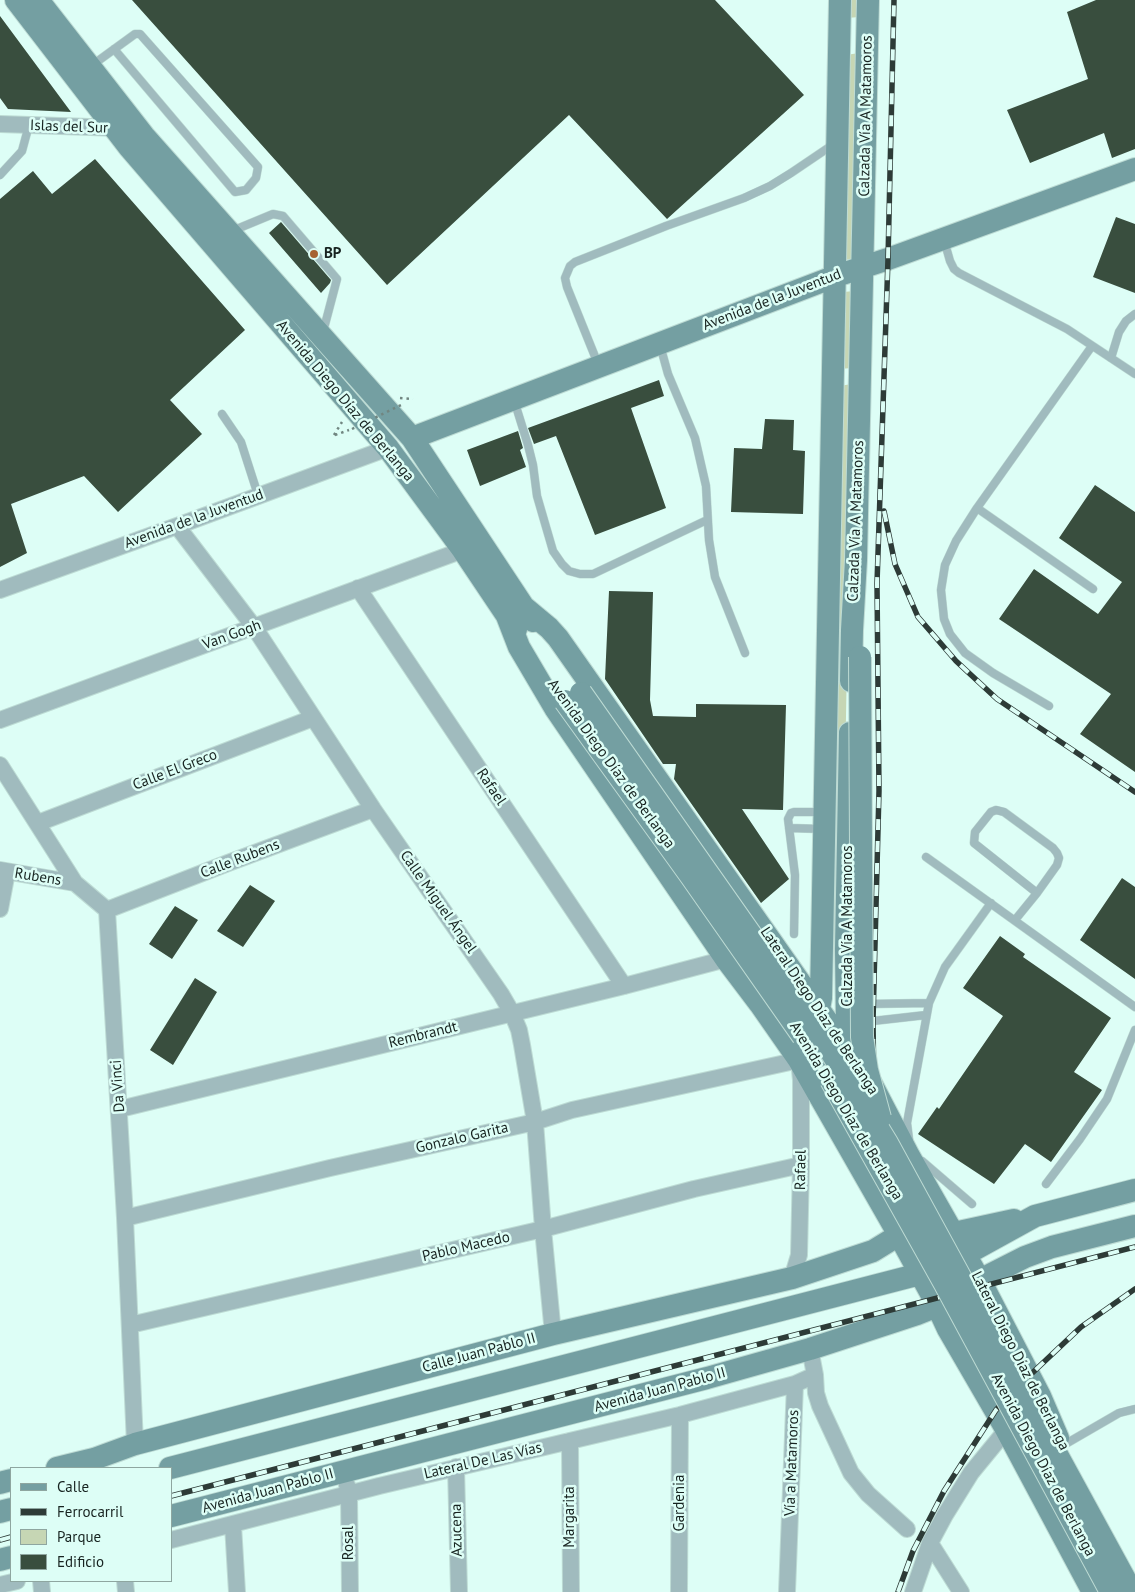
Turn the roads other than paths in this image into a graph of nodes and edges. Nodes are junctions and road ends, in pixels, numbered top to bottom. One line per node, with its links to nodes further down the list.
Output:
1 (16, 0): 12 (main road, Avenida Diego Díaz de Berlanga)
2 (38, 0): 8 (main road, Avenida Diego Díaz de Berlanga)
3 (840, 0): 6 (main road, Calzada Vía A Matamoros)
4 (868, 0): 5 (main road, Calzada Vía A Matamoros)
5 (867, 38): 6 (main road); 10 (main road, Calzada Vía A Matamoros)
6 (839, 39): 14 (main road, Calzada Vía A Matamoros)
7 (114, 49): 7 (lane); 8 (lane)
8 (90, 66): 13 (main road, Avenida Diego Díaz de Berlanga)
9 (0, 124): 11 (street, Islas del Sur)
10 (865, 124): 14 (main road); 19 (main road, Calzada Vía A Matamoros)
11 (28, 125): 12 (street, Islas del Sur); 16 (lane)
12 (114, 128): 13 (street, Islas del Sur); 33 (main road, Avenida Diego Díaz de Berlanga)
13 (138, 128): 17 (main road, Avenida Diego Díaz de Berlanga)
14 (839, 134): 20 (main road, Calzada Vía A Matamoros); 26 (lane)
15 (1135, 169): 18 (main road, Avenida de la Juventud)
16 (0, 174)
17 (229, 233): 22 (main road, Avenida Diego Díaz de Berlanga); 22 (lane)
18 (943, 238): 19 (main road, Avenida de la Juventud); 24 (lane)
19 (864, 267): 20 (main road, Avenida de la Juventud); 28 (main road, Calzada Vía A Matamoros)
20 (836, 276): 23 (main road, Avenida de la Juventud); 29 (main road, Calzada Vía A Matamoros)
21 (1135, 314): 25 (lane)
22 (322, 336): 32 (main road, Avenida Diego Díaz de Berlanga)
23 (659, 343): 26 (main road, Avenida de la Juventud); 36 (lane)
24 (1092, 346): 25 (lane); 35 (lane)
25 (1111, 358): 27 (lane)
26 (599, 366): 30 (main road, Avenida de la Juventud)
27 (1135, 374)
28 (861, 376): 29 (main road); 39 (main road, Calzada Vía A Matamoros)
29 (832, 380): 52 (main road, Calzada Vía A Matamoros)
30 (514, 399): 32 (main road, Avenida de la Juventud); 36 (lane)
31 (222, 414): 34 (lane)
32 (412, 438): 43 (main road, Avenida Diego Díaz de Berlanga)
33 (388, 448): 34 (street, Avenida de la Juventud); 38 (main road, Avenida Diego Díaz de Berlanga)
34 (258, 495): 37 (street, Avenida de la Juventud)
35 (977, 508): 41 (lane); 47 (lane)
36 (708, 520): 45 (lane)
37 (177, 526): 42 (street, Avenida de la Juventud); 44 (street, Calle Miguel Ángel)
38 (463, 550): 40 (street, Van Gogh); 43 (main road, Avenida Diego Díaz de Berlanga)
39 (856, 560): 64 (main road, Calzada Vía A Matamoros); 83 (main road, bridge)
40 (358, 588): 44 (street, Van Gogh); 67 (street, Rafael)
41 (1093, 589)
42 (0, 590)
43 (516, 612): 46 (main road, Avenida Diego Díaz de Berlanga); 65 (main road); 66 (main road, Lateral Diego Díaz de Berlanga)
44 (254, 627): 48 (street, Calle Miguel Ángel); 49 (street, Van Gogh)
45 (744, 653)
46 (573, 697): 83 (main road, Avenida Diego Díaz de Berlanga, bridge); 143 (main road, Avenida Diego Díaz de Berlanga, bridge)
47 (1049, 706)
48 (313, 718): 51 (street, Calle Miguel Ángel); 53 (street, Calle El Greco)
49 (0, 720)
50 (0, 765): 53 (street)
51 (374, 809): 61 (street, Calle Rubens); 73 (street, Calle Miguel Ángel)
52 (823, 821): 54 (lane); 54 (lane); 64 (main road, Calzada Vía A Matamoros)
53 (38, 823): 57 (street)
54 (789, 828): 63 (lane)
55 (926, 857): 59 (lane)
56 (3, 871): 57 (street, Rubens); 60 (street)
57 (76, 883): 61 (street)
58 (1037, 893): 58 (lane); 62 (lane)
59 (991, 903): 62 (lane); 69 (lane)
60 (0, 909)
61 (107, 910): 79 (street, Da Vinci)
62 (1015, 920): 71 (lane)
63 (794, 934)
64 (834, 949): 70 (lane); 72 (main road, Calzada Vía A Matamoros); 75 (main road, Calzada Vía A Matamoros)
65 (726, 959): 67 (street, Rembrandt); 68 (main road)
66 (794, 974): 68 (main road); 72 (main road, Lateral Diego Díaz de Berlanga)
67 (624, 986): 73 (street, Rembrandt)
68 (766, 994): 77 (main road)
69 (929, 1002): 70 (lane); 74 (lane)
70 (867, 1004): 75 (lane)
71 (1135, 1008)
72 (819, 1009): 75 (main road, Lateral Diego Díaz de Berlanga); 77 (main road, Calzada Vía A Matamoros)
73 (512, 1012): 79 (street, Rembrandt); 81 (street, Calle Miguel Ángel)
74 (926, 1015): 75 (lane); 89 (lane)
75 (851, 1028): 77 (main road); 78 (main road, Lateral Diego Díaz de Berlanga)
76 (1135, 1030): 87 (lane)
77 (804, 1053): 80 (main road); 81 (street, Gonzalo Garita); 85 (street, Rafael)
78 (872, 1086): 80 (main road); 84 (main road, Lateral Diego Díaz de Berlanga)
79 (120, 1109): 92 (street, Da Vinci)
80 (832, 1118): 86 (main road)
81 (535, 1122): 92 (street, Gonzalo Garita); 94 (street, Calle Miguel Ángel)
82 (861, 1129): 86 (lane)
83 (887, 1144): 144 (main road, Avenida Diego Díaz de Berlanga, bridge)
84 (909, 1156): 86 (lane); 90 (main road, Lateral Diego Díaz de Berlanga)
85 (801, 1164): 94 (street, Pablo Macedo); 101 (street, Rafael)
86 (876, 1175): 95 (main road)
87 (1046, 1184)
88 (1135, 1190): 91 (main road)
89 (972, 1204)
90 (942, 1212): 95 (lane); 96 (main road, Lateral Diego Díaz de Berlanga)
91 (1034, 1216): 96 (main road); 98 (main road)
92 (126, 1218): 105 (street, Da Vinci)
93 (1135, 1226): 99 (main road, Avenida Juan Pablo II)
94 (543, 1229): 105 (street, Pablo Macedo); 106 (street, Calle Miguel Ángel)
95 (907, 1230): 97 (lane); 100 (main road); 101 (main road, Calle Juan Pablo II)
96 (954, 1233): 98 (main road, Lateral Diego Díaz de Berlanga)
97 (923, 1238)
98 (966, 1254): 100 (main road); 102 (main road, Lateral Diego Díaz de Berlanga)
99 (1012, 1262): 102 (main road, Avenida Juan Pablo II); 104 (main road)
100 (920, 1274): 103 (main road); 107 (main road)
101 (792, 1278): 106 (main road, Calle Juan Pablo II); 107 (main road)
102 (980, 1280): 103 (main road, Avenida Juan Pablo II); 104 (main road, Lateral Diego Díaz de Berlanga)
103 (935, 1305): 104 (main road); 108 (main road, Avenida Juan Pablo II); 114 (main road)
104 (1001, 1322): 111 (main road, Lateral Diego Díaz de Berlanga)
105 (130, 1325): 117 (street, Da Vinci)
106 (553, 1334): 117 (main road, Calle Juan Pablo II)
107 (687, 1334): 118 (main road)
108 (810, 1349): 109 (street); 124 (main road, Avenida Juan Pablo II)
109 (815, 1376): 110 (street); 128 (street)
110 (795, 1384): 113 (street, Lateral De Las Vías); 139 (street, Vía a Matamoros)
111 (1040, 1396): 114 (street); 115 (main road, Lateral Diego Díaz de Berlanga)
112 (1135, 1409): 115 (lane)
113 (680, 1415): 116 (street, Lateral De Las Vías); 138 (street, Gardenia)
114 (1006, 1429): 120 (main road); 130 (street)
115 (1059, 1440): 120 (main road); 131 (main road, Lateral Diego Díaz de Berlanga)
116 (570, 1442): 122 (street, Lateral De Las Vías); 137 (street, Margarita)
117 (135, 1444): 119 (main road, Calle Juan Pablo II)
118 (266, 1444): 119 (main road); 123 (main road)
119 (94, 1459): 121 (main road, Calle Juan Pablo II)
120 (1024, 1464): 142 (main road)
121 (61, 1467)
122 (456, 1467): 125 (street, Lateral De Las Vías); 136 (street, Azucena)
123 (172, 1468)
124 (344, 1471): 125 (street, Rosal); 126 (main road, Avenida Juan Pablo II)
125 (349, 1494): 127 (street, Lateral De Las Vías); 135 (street, Rosal)
126 (172, 1516)
127 (232, 1525): 129 (street, Lateral De Las Vías); 134 (street)
128 (907, 1529)
129 (172, 1540)
130 (930, 1543): 140 (street); 141 (street)
131 (1135, 1577)
132 (13, 1582): 133 (street)
133 (0, 1585)
134 (236, 1592)
135 (350, 1592)
136 (459, 1592)
137 (570, 1592)
138 (679, 1592)
139 (787, 1592)
140 (912, 1592)
141 (961, 1592)
142 (1093, 1592)
143 (1111, 1592)
144 (1132, 1592)

